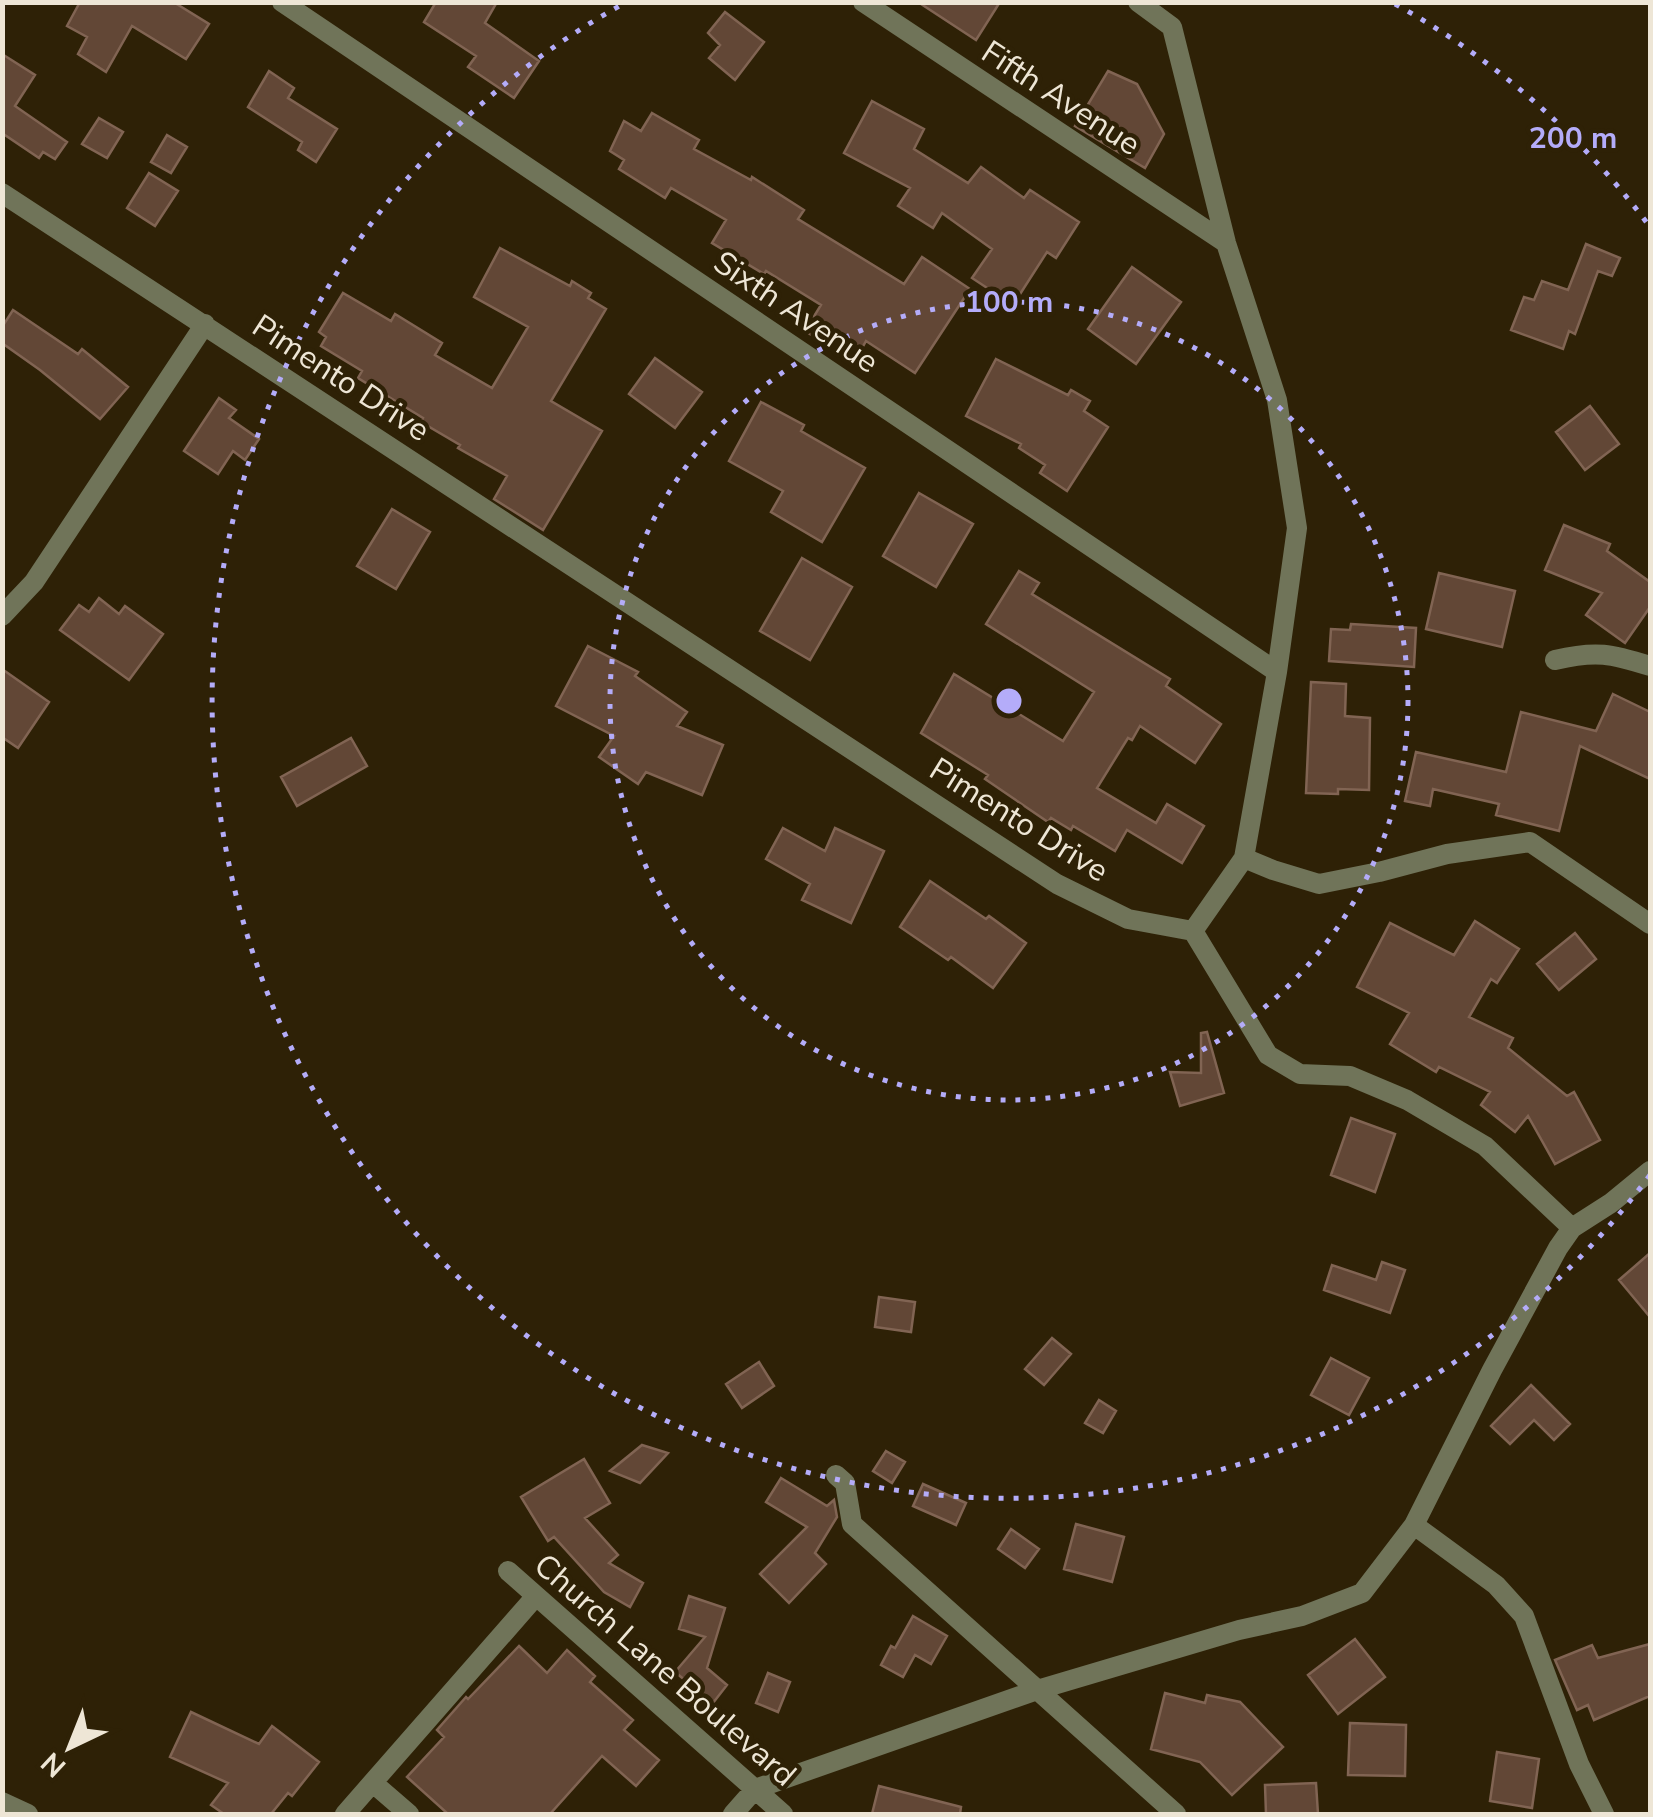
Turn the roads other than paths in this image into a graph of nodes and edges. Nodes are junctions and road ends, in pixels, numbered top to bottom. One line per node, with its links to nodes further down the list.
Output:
1 (282, 2): 10 (street, Sixth Avenue)
2 (862, 2): 5 (street, Fifth Avenue)
3 (1138, 2): 5 (street)
4 (2, 193): 6 (street, Pimento Drive)
5 (1226, 243): 10 (street)
6 (205, 324): 7 (street); 13 (street, Pimento Drive)
7 (2, 616)
8 (1555, 660): 9 (street)
9 (1650, 666)
10 (1277, 672): 11 (street)
11 (1244, 858): 12 (street); 13 (street)
12 (1650, 924)
13 (1193, 931): 15 (street)
14 (1650, 1172): 15 (street)
15 (1572, 1228): 17 (street)
16 (836, 1475): 20 (street)
17 (1414, 1525): 20 (street); 30 (street)
18 (508, 1571): 19 (street, Church Lane Boulevard)
19 (536, 1596): 21 (street); 22 (street, Church Lane Boulevard)
20 (1037, 1690): 22 (street); 29 (street)
21 (372, 1783): 25 (street); 26 (street)
22 (755, 1790): 27 (street); 28 (street, Church Lane Boulevard)
23 (2, 1802): 24 (street)
24 (28, 1814)
25 (345, 1814)
26 (409, 1814)
27 (733, 1814)
28 (783, 1814)
29 (1176, 1814)
30 (1604, 1814)

